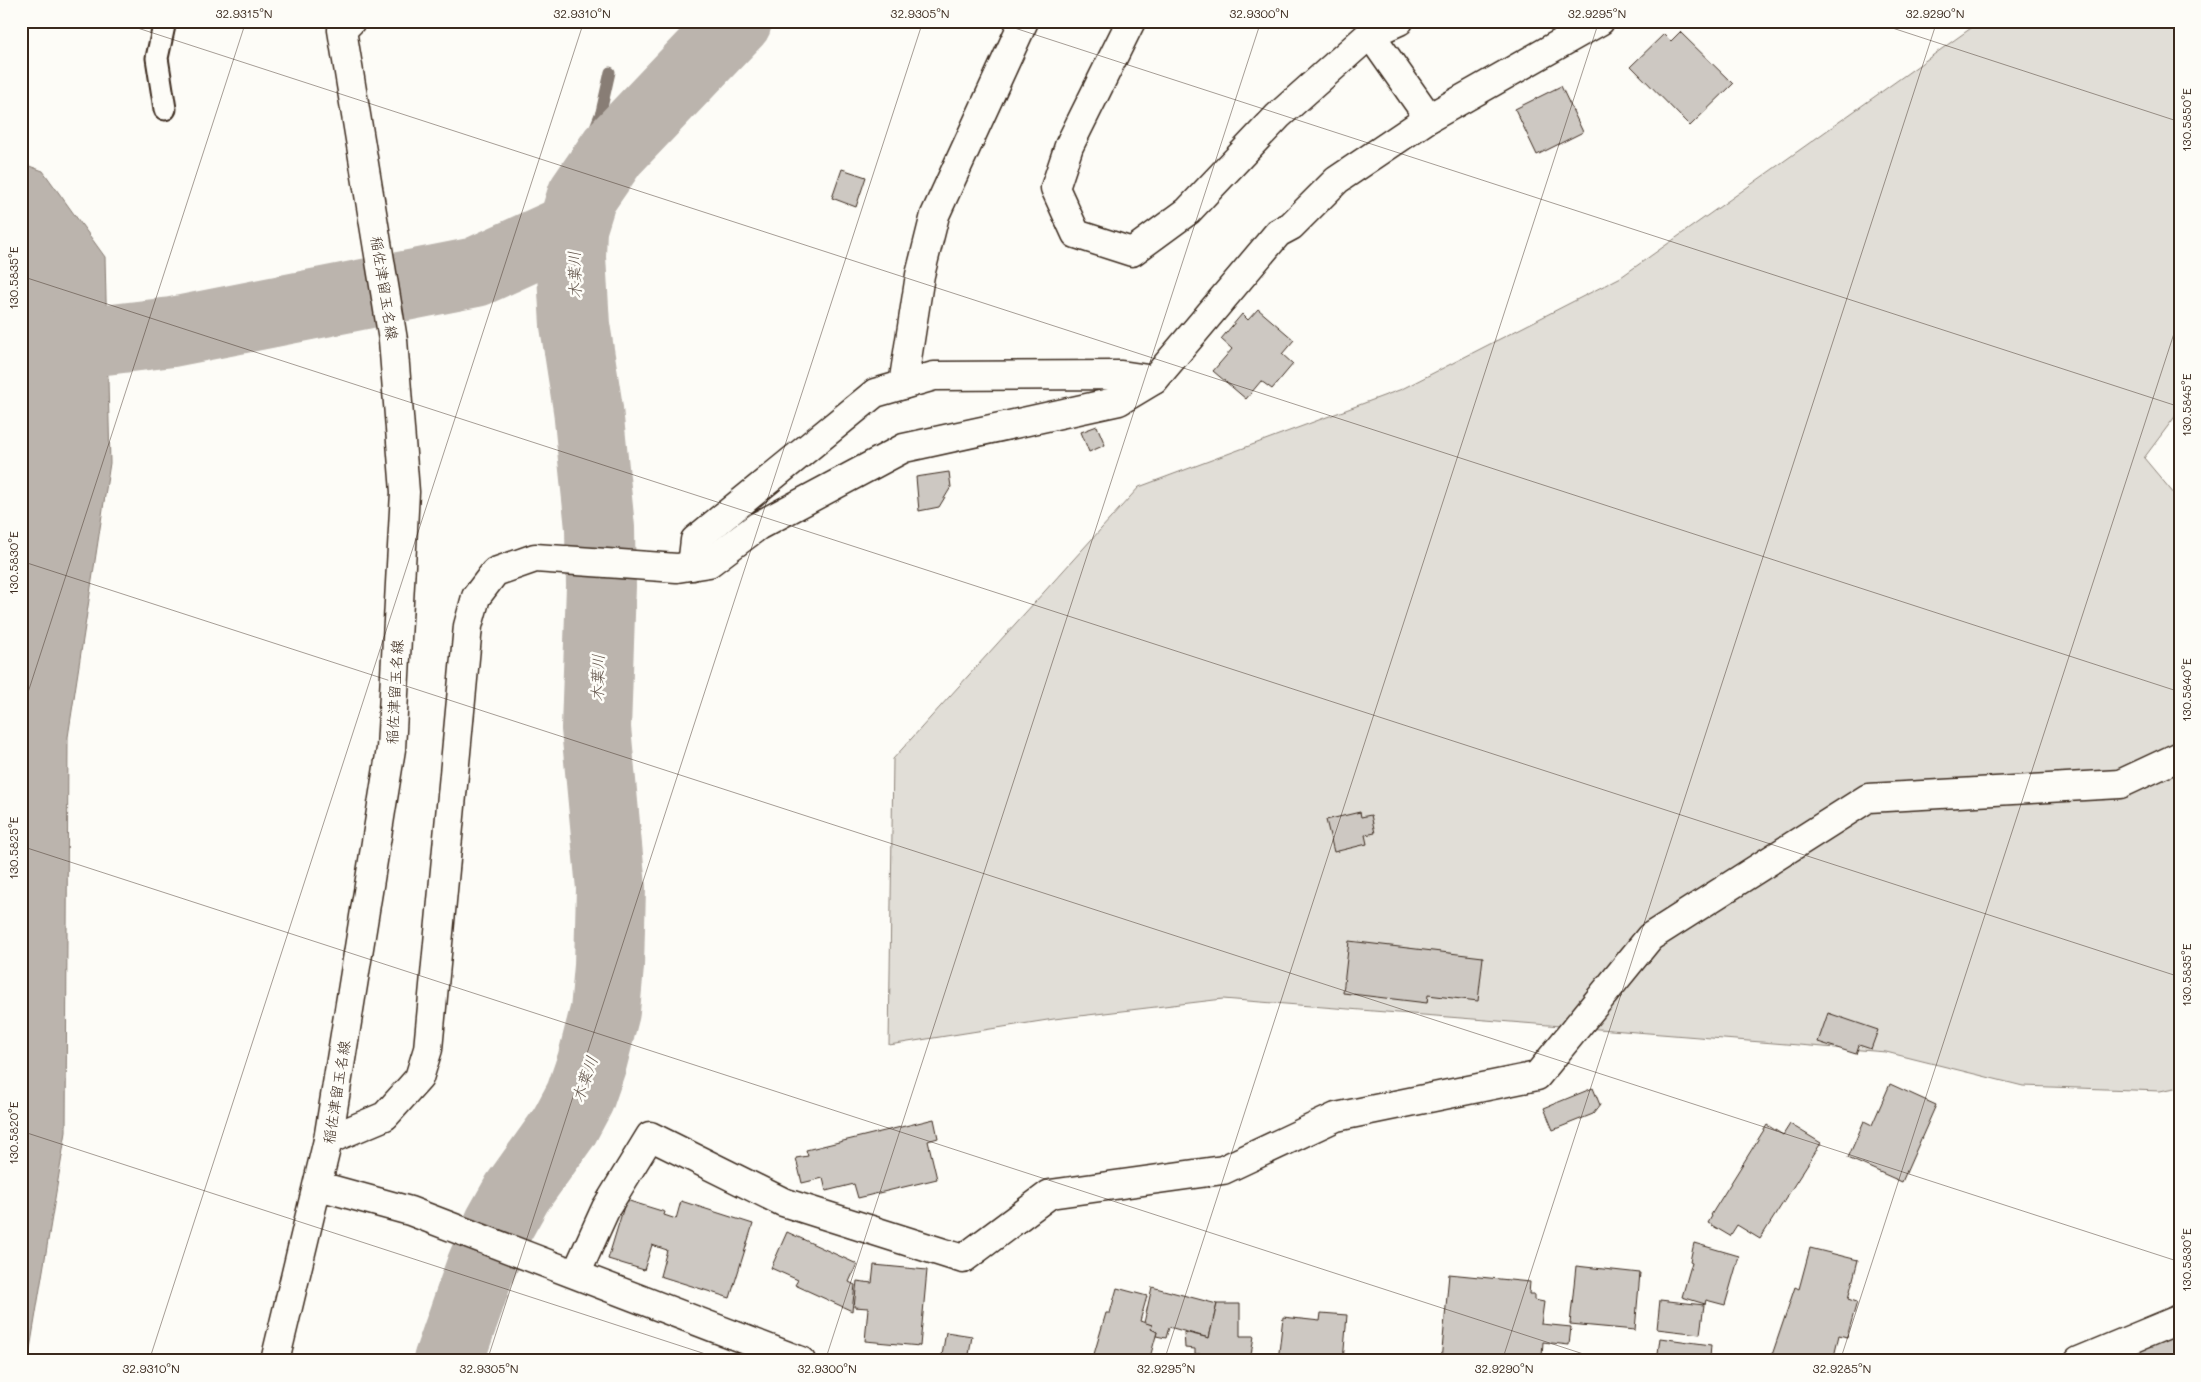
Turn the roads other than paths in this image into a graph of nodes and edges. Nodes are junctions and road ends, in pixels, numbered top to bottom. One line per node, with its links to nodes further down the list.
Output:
1 (165, 21): 8 (lane)
2 (352, 21): 14 (street, 稲佐津留玉名線)
3 (1024, 21): 11 (street)
4 (1131, 21): 7 (street)
5 (1399, 21): 7 (street)
6 (1600, 21): 9 (street)
7 (1374, 28): 9 (street)
8 (165, 109)
9 (1429, 118): 10 (street)
10 (1154, 380): 11 (street); 12 (street)
11 (903, 385): 12 (street)
12 (685, 567): 14 (street)
13 (2180, 756): 16 (street)
14 (328, 1140): 15 (street, 稲佐津留玉名線)
15 (319, 1186): 16 (street); 18 (street, 稲佐津留玉名線)
16 (576, 1274): 19 (street)
17 (2180, 1319): 20 (street)
18 (275, 1361)
19 (801, 1361)
20 (2079, 1361)

